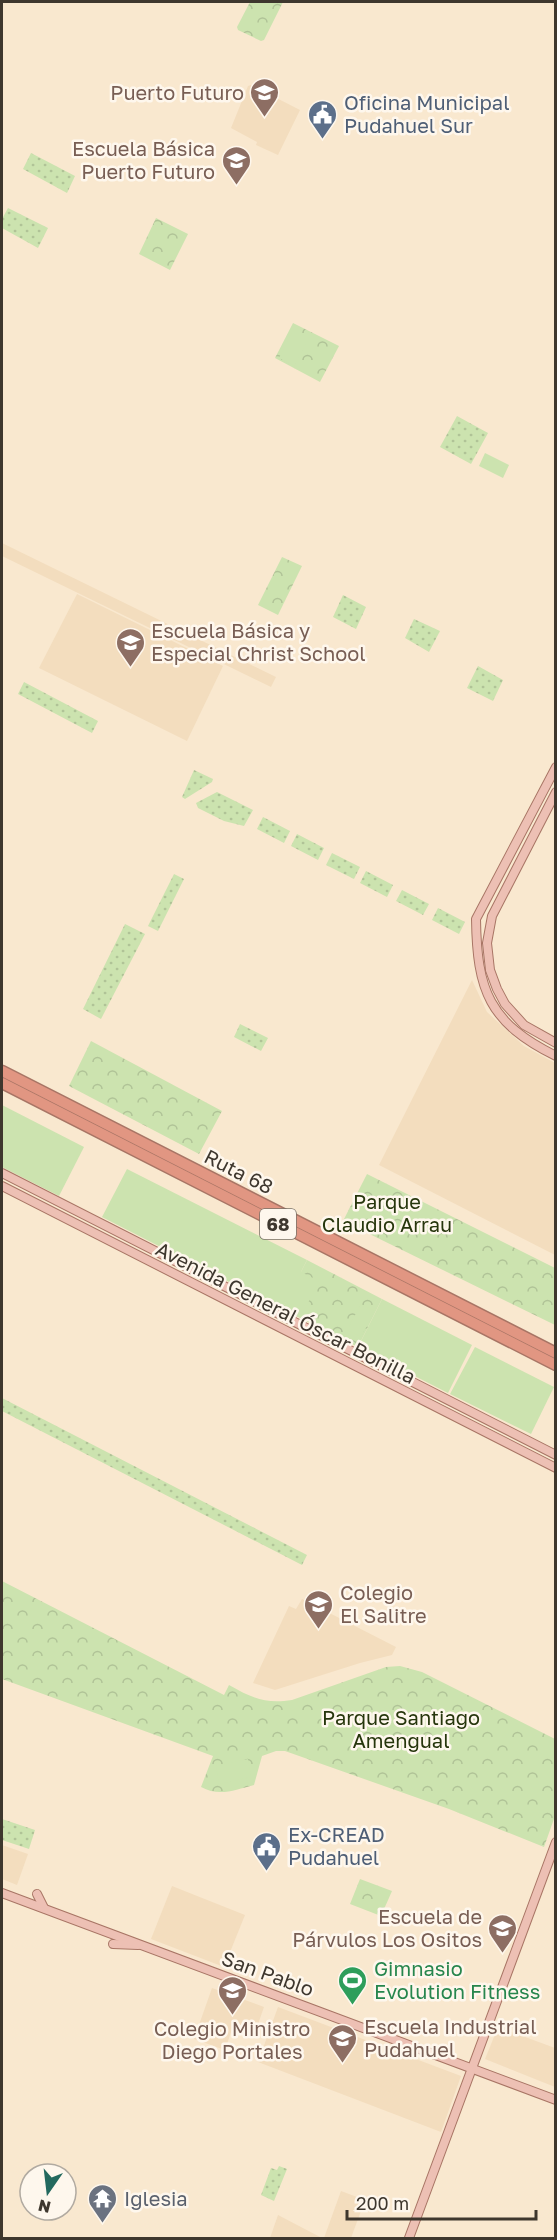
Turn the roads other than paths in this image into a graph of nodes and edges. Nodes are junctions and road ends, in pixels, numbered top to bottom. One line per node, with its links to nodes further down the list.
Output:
1 (555, 767): 3 (main road)
2 (555, 792): 4 (main road)
3 (476, 919): 4 (main road); 6 (main road)
4 (487, 943): 5 (main road)
5 (555, 1043)
6 (555, 1056)
7 (2, 1071): 11 (highway, Ruta 68 / 68)
8 (2, 1083): 12 (highway, Ruta 68 / 68)
9 (2, 1173): 13 (main road, Avenida General Óscar Bonilla)
10 (2, 1186): 14 (main road, Avenida General Óscar Bonilla)
11 (555, 1353)
12 (555, 1365)
13 (555, 1455)
14 (555, 1468)
15 (555, 1842): 21 (main road)
16 (2, 1893): 18 (main road, San Pablo)
17 (37, 1893): 18 (main road)
18 (44, 1908): 20 (main road, San Pablo)
19 (113, 1944): 20 (main road)
20 (142, 1944): 21 (main road, San Pablo)
21 (471, 2067): 22 (main road, San Pablo); 23 (main road)
22 (555, 2100)
23 (409, 2238)

